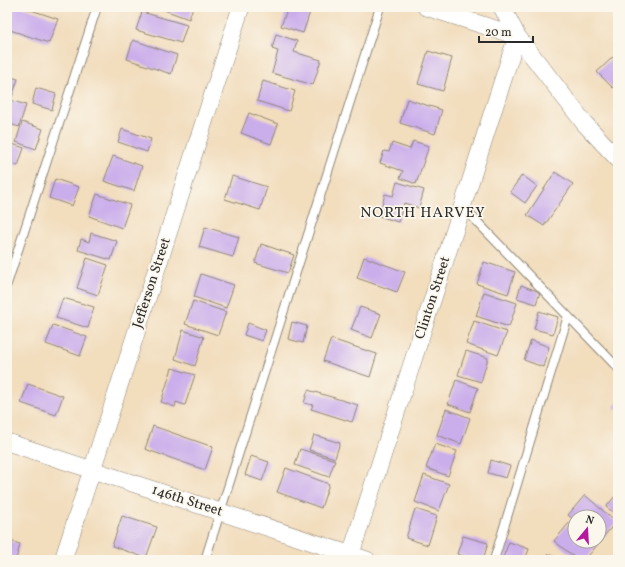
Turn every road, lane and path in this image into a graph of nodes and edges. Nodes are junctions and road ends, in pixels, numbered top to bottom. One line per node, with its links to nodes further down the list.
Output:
1 (97, 7): 9 (lane)
2 (241, 7): 13 (street, Jefferson Street)
3 (380, 7): 14 (lane)
4 (426, 7): 6 (street)
5 (502, 7): 6 (street)
6 (517, 36): 7 (street); 8 (street, Clinton Street)
7 (618, 159)
8 (462, 206): 10 (lane); 15 (street, Clinton Street)
9 (7, 284)
10 (568, 316): 11 (lane); 19 (lane)
11 (618, 368)
12 (7, 442): 13 (street, 146th Street)
13 (92, 470): 14 (street, 146th Street); 16 (street, Jefferson Street)
14 (220, 512): 15 (street, 146th Street); 17 (lane)
15 (350, 557): 18 (street, 146th Street)
16 (63, 560)
17 (205, 560)
18 (367, 560)
19 (494, 560)

